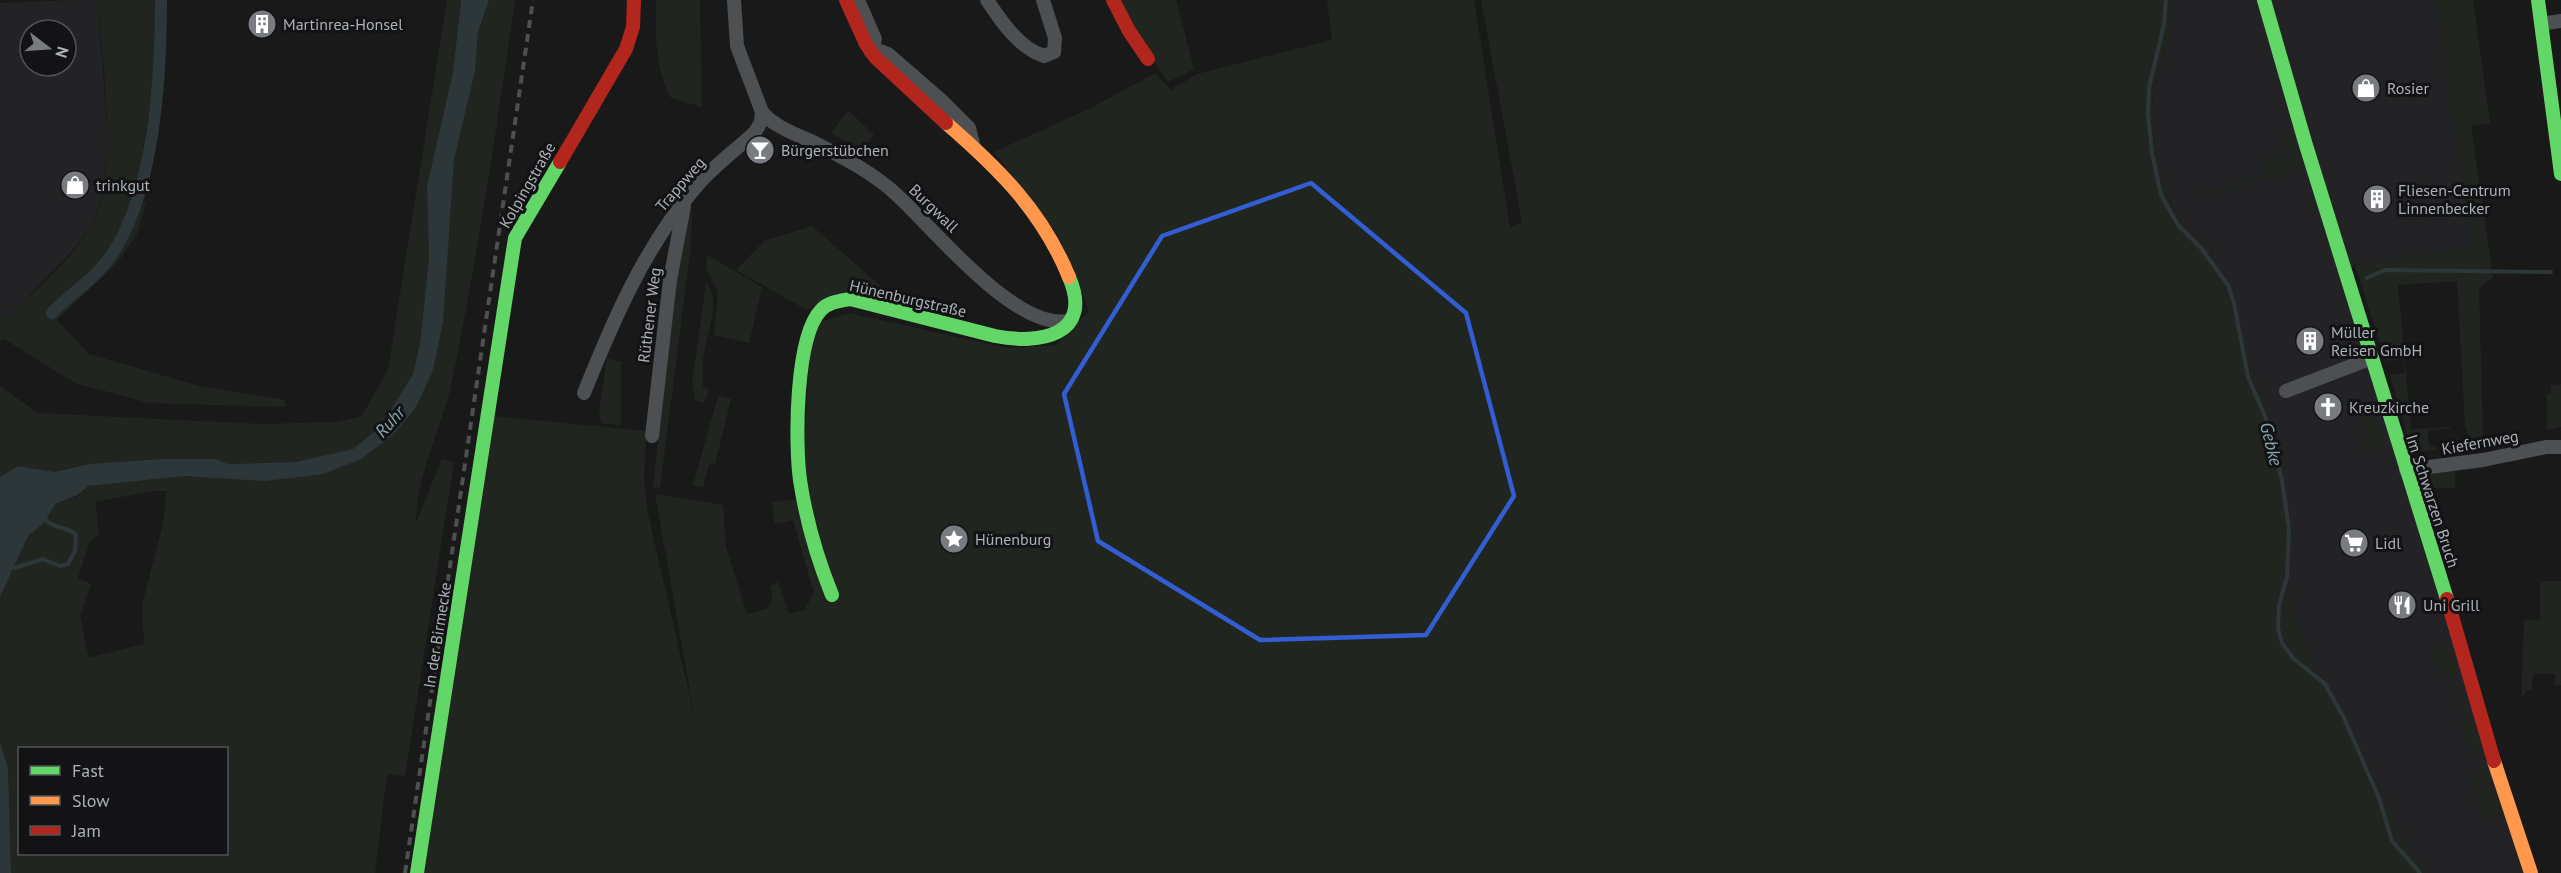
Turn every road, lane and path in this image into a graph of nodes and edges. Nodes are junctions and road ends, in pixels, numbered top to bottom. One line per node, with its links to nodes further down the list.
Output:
1 (634, 0): 25 (street, Kolpingstraße)
2 (734, 0): 14 (street)
3 (846, 0): 12 (street)
4 (858, 0): 12 (street)
5 (987, 0): 6 (street)
6 (1043, 0)
7 (1113, 0): 13 (street)
8 (2264, 0): 22 (street, Im Schwarzen Bruch)
9 (2538, 0): 11 (street)
10 (2561, 21): 11 (street)
11 (2541, 24): 17 (street)
12 (877, 48): 19 (street)
13 (1148, 59)
14 (762, 112): 15 (street, Burgwall); 16 (street, Trappweg)
15 (785, 129): 16 (street); 20 (street, Burgwall)
16 (755, 132): 18 (street, Trappweg)
17 (2560, 166)
18 (687, 198): 24 (street, Trappweg); 26 (street, Rüthener Weg)
19 (1072, 320): 20 (street, Burgwall); 21 (street)
20 (1050, 322): 21 (street)
21 (1051, 336): 29 (street, Hünenburgstraße)
22 (2372, 358): 23 (street); 28 (street, Im Schwarzen Bruch)
23 (2286, 391)
24 (584, 393)
25 (490, 401): 30 (street, In der Birmecke)
26 (652, 436)
27 (2561, 447): 28 (street, Kiefernweg)
28 (2406, 470): 31 (street, Im Schwarzen Bruch)
29 (832, 596)
30 (417, 873)
31 (2531, 873)

